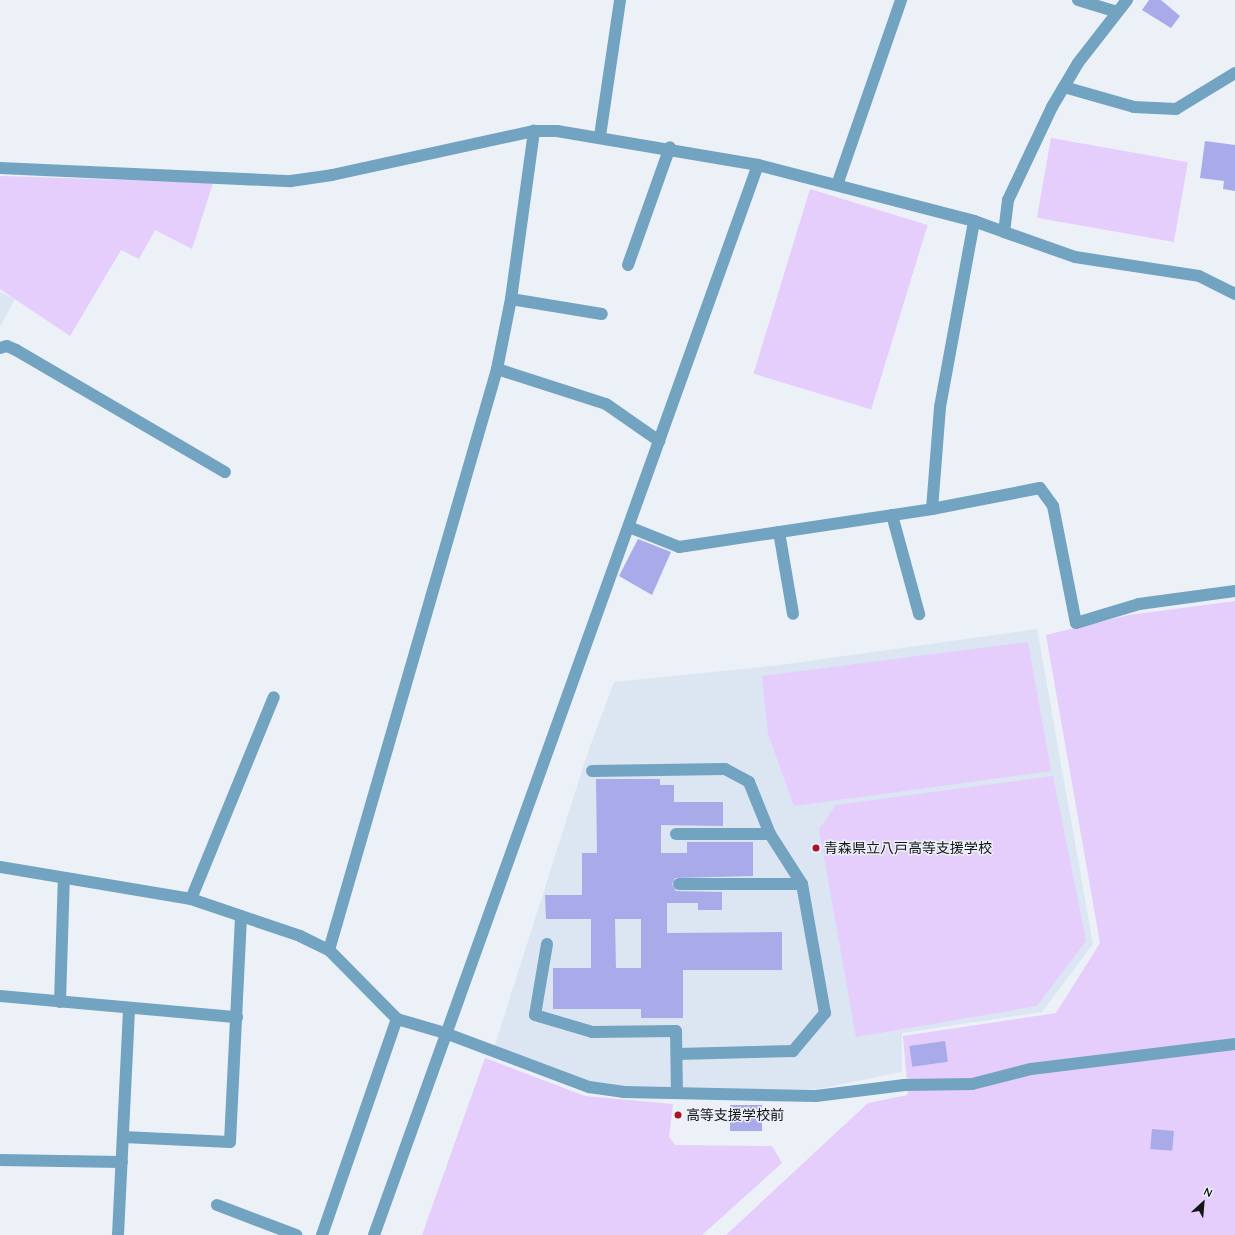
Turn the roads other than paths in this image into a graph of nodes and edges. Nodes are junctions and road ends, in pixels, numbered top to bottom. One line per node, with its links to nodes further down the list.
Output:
1 (620, 0): 9 (street)
2 (902, 0): 13 (street)
3 (1078, 0): 5 (street)
4 (1127, 0): 5 (street)
5 (1117, 12): 7 (street)
6 (1235, 73): 7 (street)
7 (1064, 87): 15 (street)
8 (534, 131): 9 (street); 12 (street); 18 (street)
9 (600, 136): 10 (street)
10 (670, 147): 11 (street); 16 (street)
11 (758, 165): 13 (street); 22 (street)
12 (0, 168)
13 (837, 185): 14 (street)
14 (974, 221): 15 (street); 24 (street)
15 (1004, 232): 17 (street)
16 (628, 265)
17 (1235, 293)
18 (511, 299): 19 (street); 21 (street)
19 (602, 314)
20 (0, 348): 23 (street)
21 (497, 369): 22 (street); 42 (street)
22 (660, 441): 26 (street)
23 (225, 472)
24 (932, 509): 25 (street); 28 (street)
25 (892, 515): 27 (street); 30 (street)
26 (629, 527): 27 (street); 48 (street)
27 (779, 532): 29 (street)
28 (1235, 591)
29 (793, 614)
30 (919, 614)
31 (274, 697): 39 (street)
32 (592, 771): 34 (street)
33 (676, 834): 34 (street)
34 (770, 834): 38 (street)
35 (0, 867): 36 (street)
36 (64, 878): 39 (street); 44 (street)
37 (679, 884): 38 (street)
38 (802, 884): 50 (street)
39 (191, 899): 40 (street)
40 (241, 916): 42 (street); 46 (street)
41 (547, 944): 50 (street)
42 (329, 950): 47 (street)
43 (0, 996): 44 (street)
44 (60, 1002): 45 (street)
45 (129, 1010): 46 (street); 52 (street)
46 (236, 1017): 52 (street)
47 (397, 1019): 48 (street); 58 (street)
48 (445, 1033): 51 (street); 59 (street)
49 (1235, 1044): 51 (street)
50 (676, 1054): 51 (street)
51 (678, 1092)
52 (123, 1137): 54 (street)
53 (0, 1160): 54 (street)
54 (122, 1162): 56 (street)
55 (217, 1204): 57 (street)
56 (118, 1235)
57 (296, 1235)
58 (322, 1235)
59 (374, 1235)

